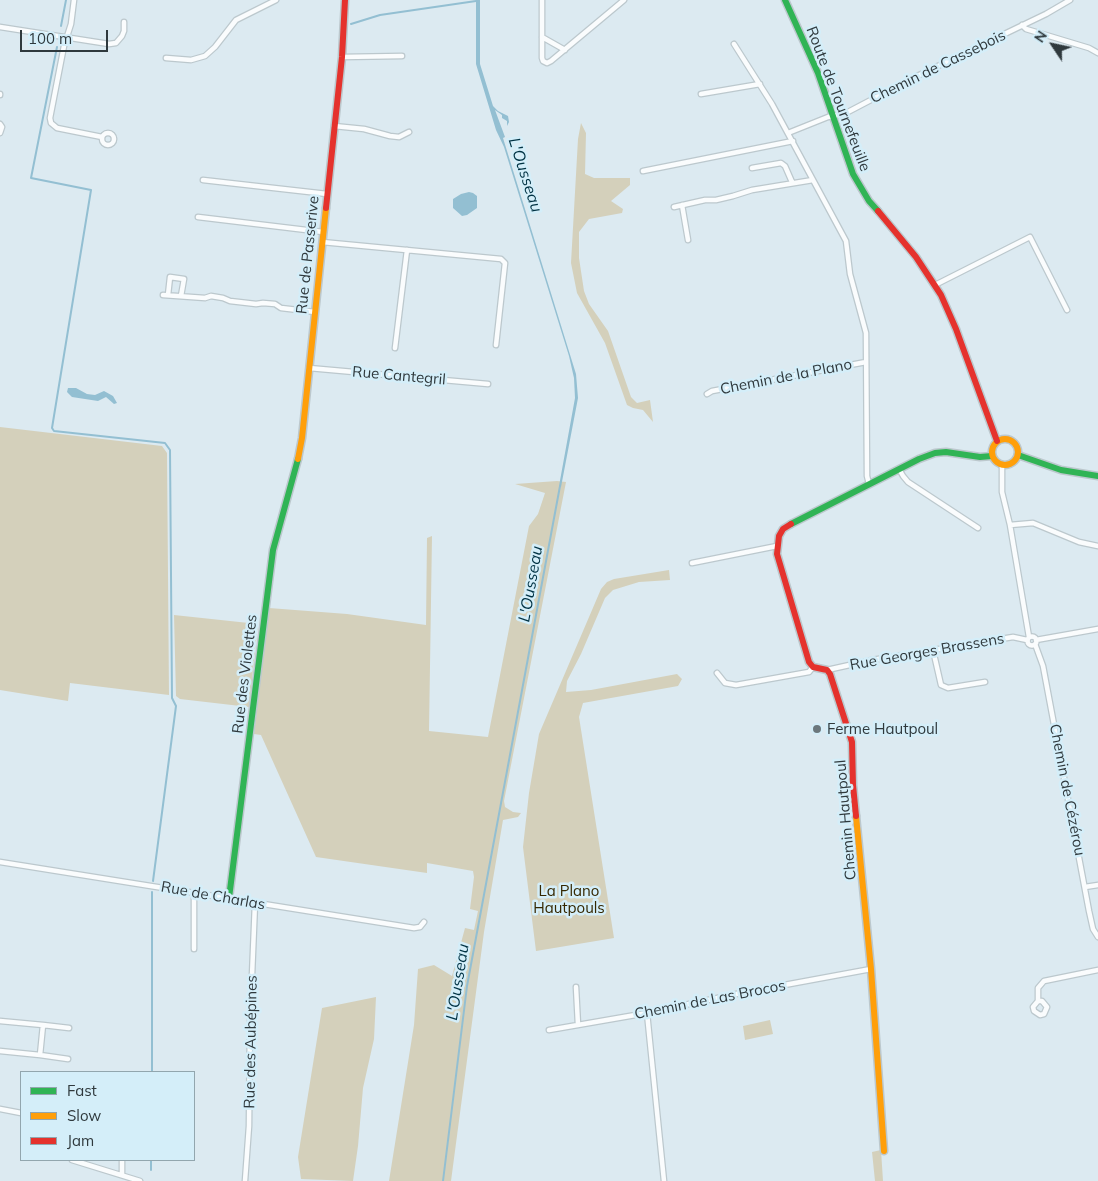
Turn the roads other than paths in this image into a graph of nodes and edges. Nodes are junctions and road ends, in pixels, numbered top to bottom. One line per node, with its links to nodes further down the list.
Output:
1 (74, 0): 11 (street)
2 (276, 0): 18 (street)
3 (345, 0): 17 (street, Rue de Passerive)
4 (542, 0): 12 (street)
5 (624, 0): 14 (street)
6 (785, 0): 21 (street, Route de Tournefeuille)
7 (1070, 0): 9 (street, Chemin de Cassebois)
8 (124, 22): 11 (street)
9 (1022, 25): 15 (street); 21 (street, Chemin de Cassebois)
10 (0, 27): 11 (street)
11 (66, 37): 27 (street)
12 (542, 37): 14 (street); 14 (street)
13 (734, 44): 19 (street)
14 (565, 50)
15 (1098, 53)
16 (402, 56): 17 (street)
17 (342, 57): 23 (street, Rue de Passerive)
18 (166, 58)
19 (760, 84): 20 (street); 26 (street)
20 (701, 94)
21 (832, 116): 26 (street, Chemin de Cassebois); 42 (street, Route de Tournefeuille)
22 (0, 124): 25 (street)
23 (334, 126): 24 (street); 34 (street, Rue de Passerive)
24 (409, 132)
25 (0, 133)
26 (788, 133): 28 (street)
27 (102, 138)
28 (793, 141): 30 (street); 32 (street)
29 (752, 168): 33 (street)
30 (643, 171)
31 (203, 180): 34 (street)
32 (813, 180): 33 (street); 48 (street)
33 (792, 182): 35 (street)
34 (327, 194): 38 (street, Rue de Passerive)
35 (682, 205): 36 (street); 39 (street)
36 (674, 206)
37 (198, 217): 38 (street)
38 (323, 232): 40 (street, Rue de Passerive)
39 (688, 240)
40 (322, 242): 41 (street); 45 (street, Rue de Passerive)
41 (407, 250): 46 (street); 47 (street)
42 (935, 285): 44 (street); 52 (street, Route de Tournefeuille)
43 (181, 296): 43 (street); 45 (street)
44 (1067, 310)
45 (315, 312): 49 (street, Rue de Passerive)
46 (496, 345)
47 (395, 348)
48 (866, 362): 51 (street, Chemin de la Plano); 59 (street)
49 (309, 368): 50 (street, Rue Cantegril); 53 (street, Rue de Passerive)
50 (488, 384)
51 (707, 394)
52 (997, 441): 54 (street); 55 (street)
53 (299, 456): 77 (street, Rue des Violettes)
54 (992, 456): 56 (street); 57 (street)
55 (1018, 456): 56 (street); 58 (street)
56 (1002, 465): 60 (street)
57 (899, 469): 59 (street); 61 (street)
58 (1098, 476)
59 (869, 484): 62 (street)
60 (1010, 525): 63 (street); 66 (street)
61 (978, 528)
62 (777, 546): 64 (street); 69 (street)
63 (1098, 546)
64 (692, 563)
65 (1098, 629): 67 (street)
66 (1028, 639): 67 (street); 68 (street, Rue Georges Brassens)
67 (1035, 642): 75 (street, Chemin de Cézérou)
68 (933, 650): 70 (street, Rue Georges Brassens); 72 (street)
69 (813, 666): 70 (street); 71 (street)
70 (828, 670): 82 (street, Chemin Hautpoul)
71 (717, 673)
72 (985, 682)
73 (0, 862): 76 (street, Rue de Charlas)
74 (1098, 885): 75 (street)
75 (1085, 887): 80 (street, Chemin de Cézérou)
76 (194, 892): 77 (street, Rue de Charlas); 81 (street)
77 (229, 898): 78 (street, Rue de Charlas)
78 (255, 903): 79 (street, Rue de Charlas); 103 (street, Rue des Aubépines)
79 (424, 922)
80 (1098, 937)
81 (194, 949)
82 (871, 970): 86 (street, Chemin de Las Brocos); 97 (street, Chemin Hautpoul)
83 (1098, 970): 85 (street)
84 (576, 987): 88 (street)
85 (1038, 1001)
86 (647, 1014): 88 (street, Chemin de Las Brocos); 104 (street)
87 (0, 1021): 89 (street)
88 (578, 1024): 91 (street, Chemin de Las Brocos)
89 (43, 1025): 90 (street); 93 (street)
90 (69, 1028)
91 (549, 1030)
92 (0, 1051): 93 (street)
93 (40, 1055): 94 (street)
94 (68, 1059)
95 (0, 1109): 96 (street)
96 (20, 1113)
97 (884, 1151)
98 (78, 1161): 100 (street)
99 (122, 1161): 101 (street)
100 (91, 1163): 101 (street)
101 (122, 1175): 102 (street)
102 (140, 1181)
103 (245, 1181)
104 (664, 1181)

